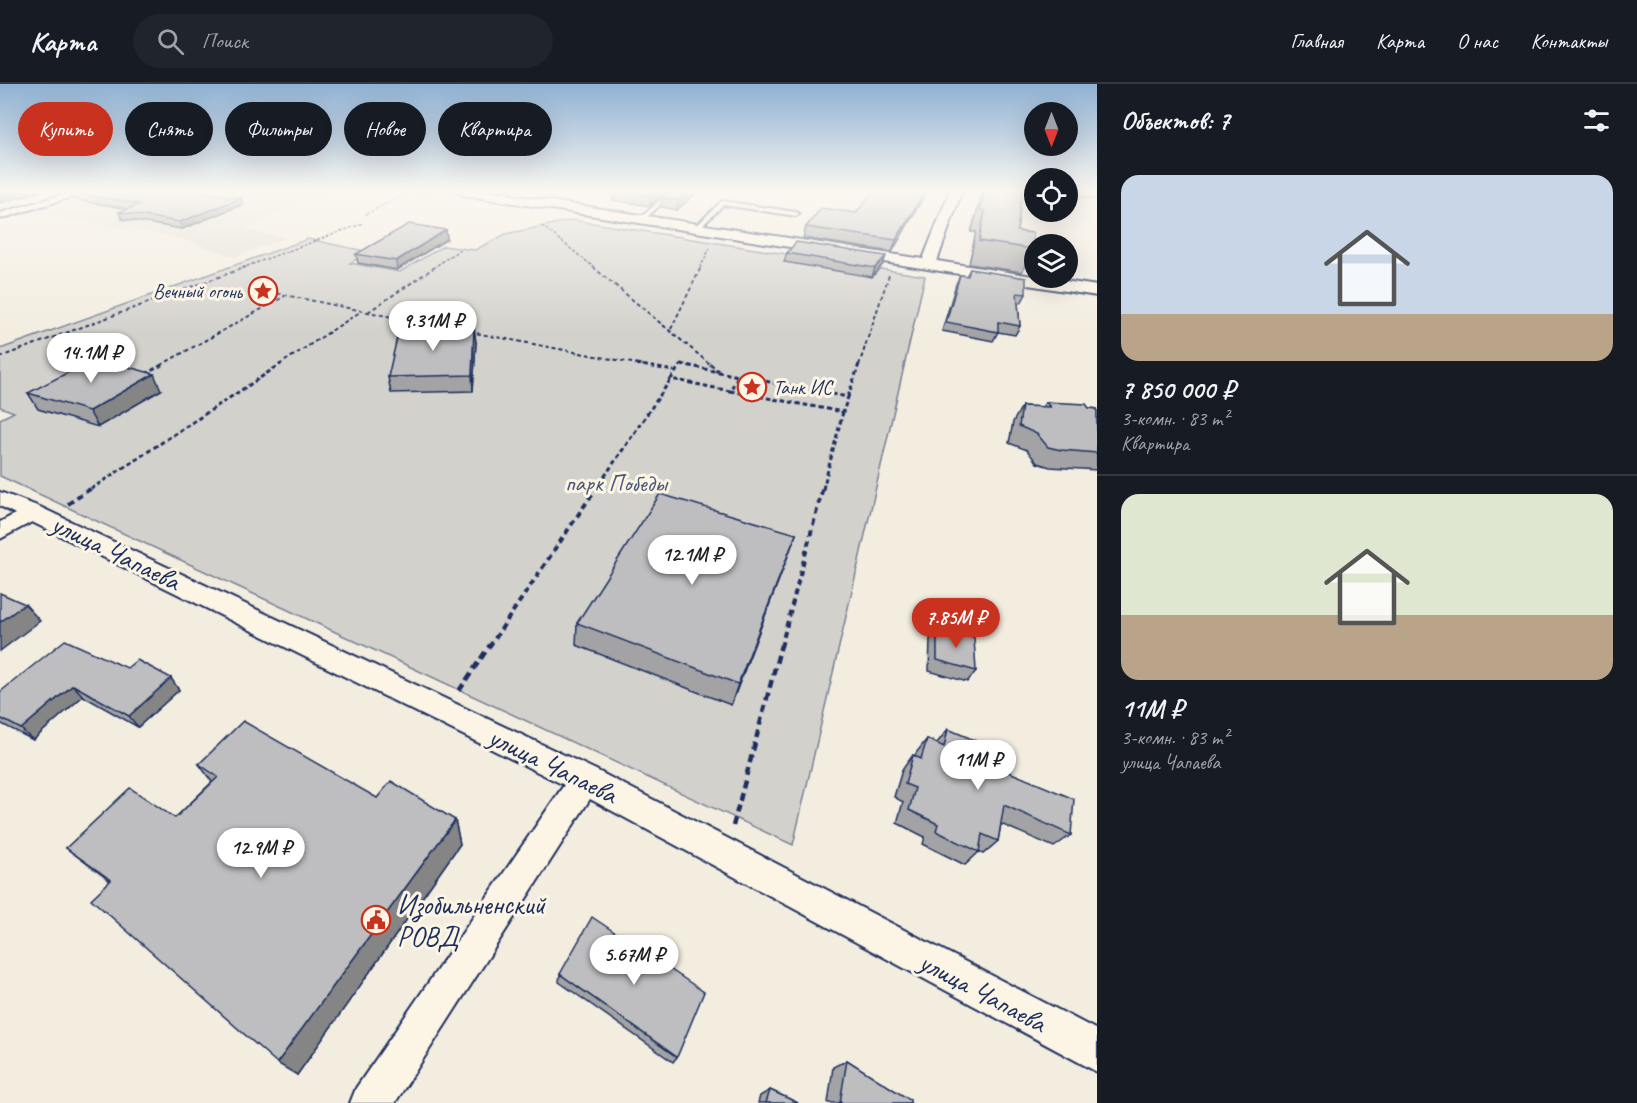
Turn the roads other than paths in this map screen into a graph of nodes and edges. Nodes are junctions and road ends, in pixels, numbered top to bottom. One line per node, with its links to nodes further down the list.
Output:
1 (772, 239): 3 (street)
2 (938, 239): 3 (street)
3 (929, 263): 4 (street)
4 (1097, 291)
5 (0, 498): 6 (street, улица Чапаева)
6 (40, 515): 7 (street); 8 (street, улица Чапаева)
7 (0, 532)
8 (585, 780): 9 (street, улица Чапаева); 10 (street)
9 (1097, 1052)
10 (371, 1103)

